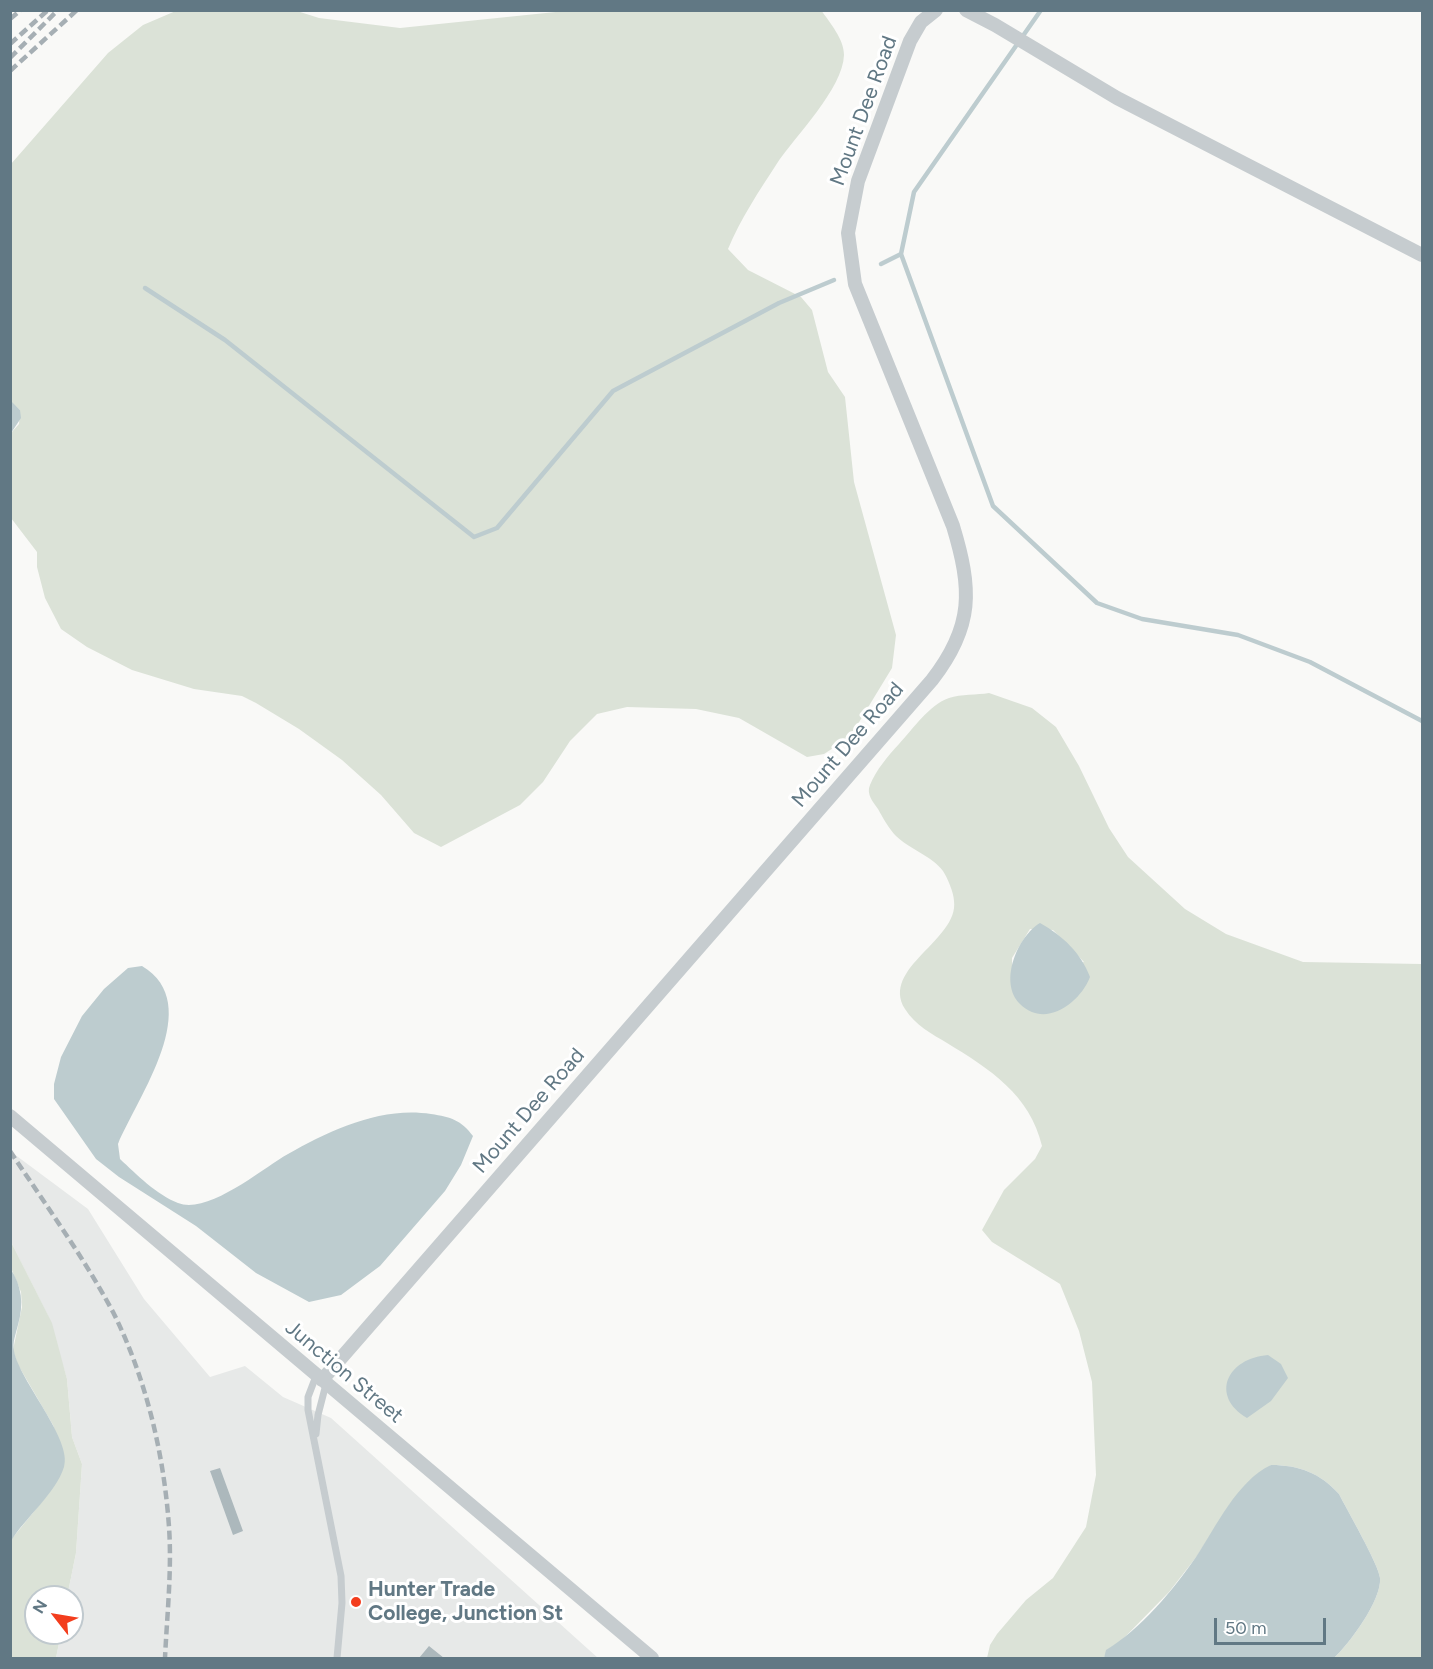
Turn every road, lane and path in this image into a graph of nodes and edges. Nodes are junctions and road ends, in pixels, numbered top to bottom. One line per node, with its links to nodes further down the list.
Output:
1 (936, 10): 5 (street, Mount Dee Road)
2 (966, 10): 3 (street)
3 (1422, 255)
4 (10, 1116): 5 (street, Junction Street)
5 (321, 1380): 6 (lane); 6 (lane); 8 (street, Junction Street)
6 (316, 1442): 7 (lane)
7 (337, 1659)
8 (651, 1659)

